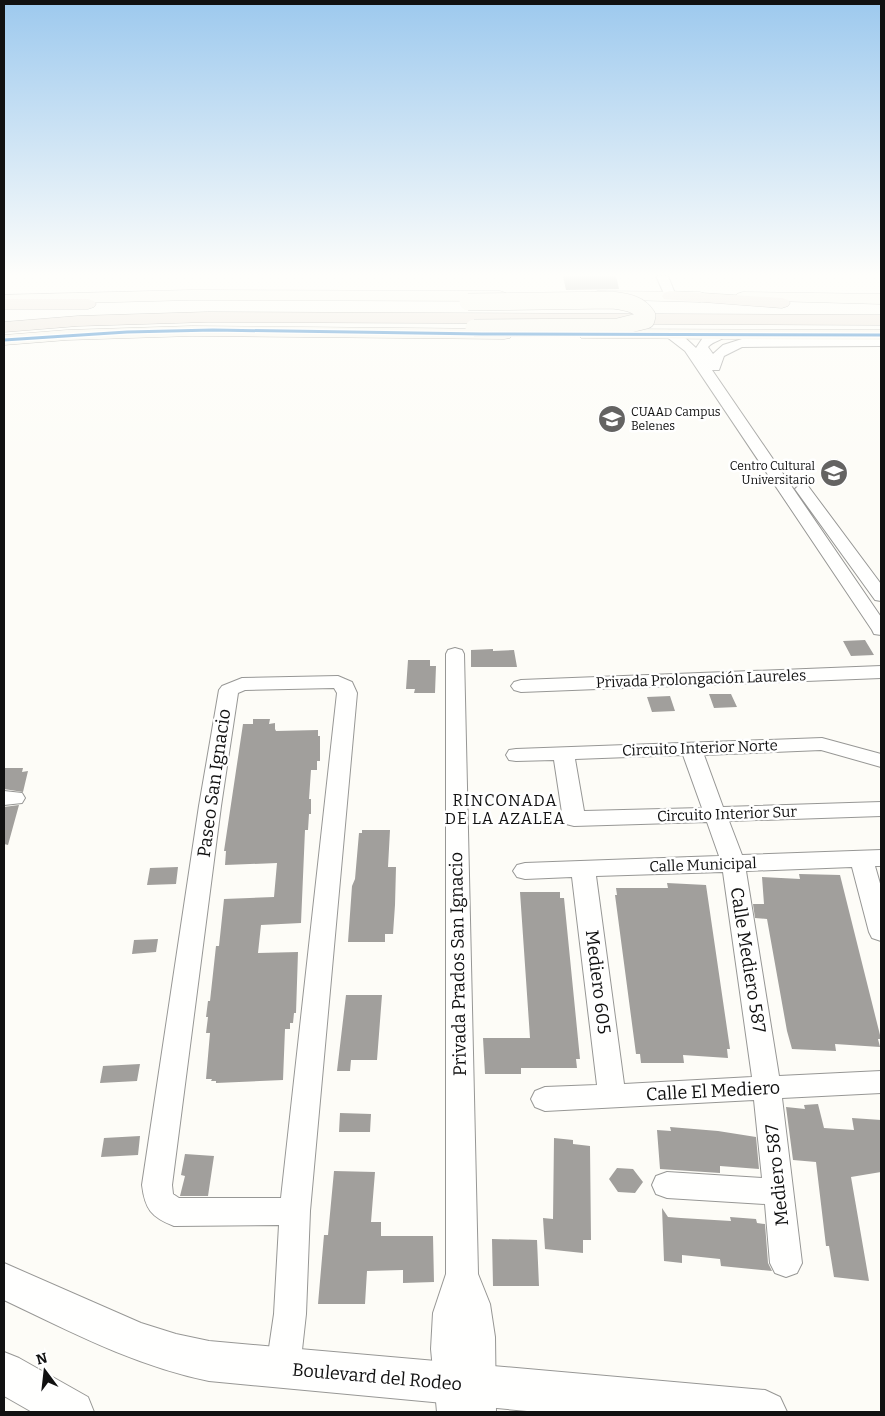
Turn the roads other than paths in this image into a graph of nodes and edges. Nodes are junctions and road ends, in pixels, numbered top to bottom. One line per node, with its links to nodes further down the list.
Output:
1 (683, 342): 4 (street)
2 (704, 342): 4 (street)
3 (831, 342): 5 (street)
4 (699, 354): 5 (street); 6 (street)
5 (714, 367): 6 (street)
6 (801, 497): 7 (street); 8 (street)
7 (881, 596)
8 (881, 630)
9 (455, 654): 34 (street, Privada Prados San Ignacio)
10 (881, 672): 11 (street, Privada Prolongación Laureles)
11 (521, 686)
12 (691, 749): 13 (street, Circuito Interior Norte); 15 (street, Circuito Interior Norte); 17 (street, Calle Mediero 587)
13 (563, 754): 14 (street, Circuito Interior Norte); 17 (street, Circuito Interior Sur)
14 (516, 755)
15 (881, 761)
16 (881, 809): 17 (street, Circuito Interior Sur)
17 (715, 814): 19 (street, Calle Mediero 587)
18 (872, 858): 19 (street, Calle Municipal); 22 (street)
19 (733, 863): 20 (street, Calle Municipal); 24 (street, Calle Mediero 587)
20 (583, 869): 21 (street, Calle Municipal); 25 (street, Mediero 605)
21 (525, 871)
22 (881, 932)
23 (881, 1082): 24 (street, Calle El Mediero)
24 (767, 1088): 25 (street, Calle El Mediero); 28 (street, Mediero 587)
25 (612, 1096): 26 (street, Calle El Mediero)
26 (544, 1100)
27 (667, 1185): 28 (street)
28 (778, 1192): 30 (street, Mediero 587)
29 (295, 1211): 29 (street, Paseo San Ignacio); 32 (street, Paseo San Ignacio)
30 (786, 1263)
31 (4, 1282): 32 (street, Boulevard del Rodeo)
32 (283, 1368): 34 (street, Boulevard del Rodeo)
33 (4, 1373): 35 (street)
34 (466, 1398): 36 (street, Boulevard del Rodeo)
35 (73, 1412)
36 (765, 1412)

